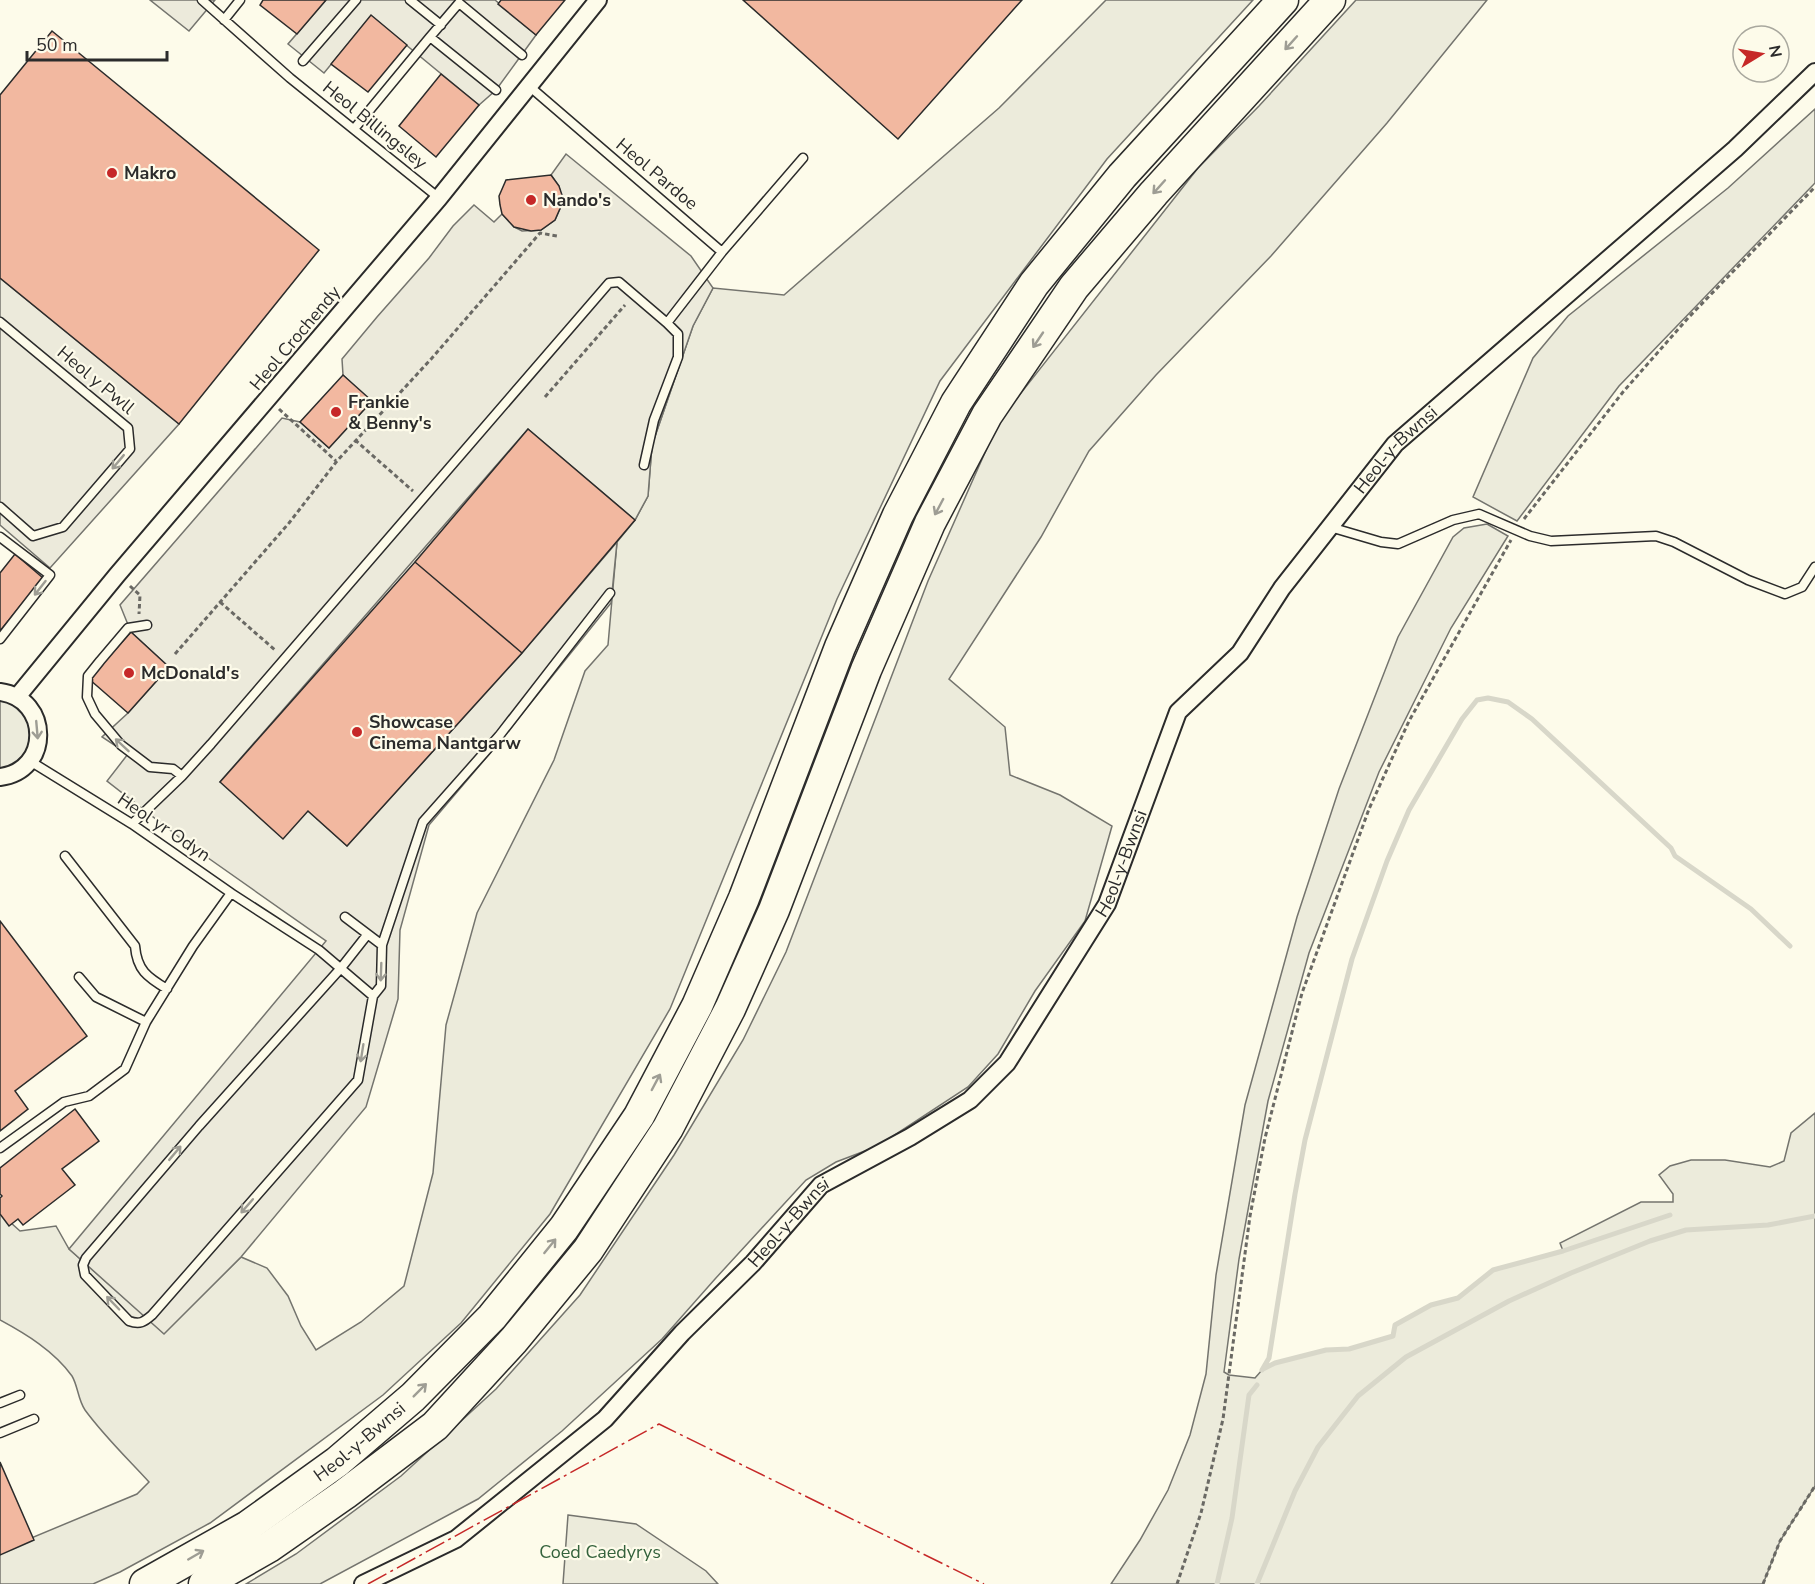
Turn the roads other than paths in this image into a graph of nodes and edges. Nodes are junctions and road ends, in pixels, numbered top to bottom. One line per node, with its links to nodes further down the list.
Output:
1 (202, 0): 8 (lane, Heol Billingsley)
2 (240, 0): 8 (lane)
3 (356, 0): 12 (lane)
4 (411, 0): 9 (lane)
5 (598, 0): 14 (street, Heol Crochendy)
6 (1283, 0): 51 (highway, Heol-y-Bwnsi, one-way to 6)
7 (1330, 0): 52 (highway, Heol-y-Bwnsi, one-way to 52)
8 (224, 20): 16 (lane, Heol Billingsley)
9 (441, 25): 10 (lane); 11 (lane)
10 (430, 37): 15 (lane); 16 (lane)
11 (522, 55)
12 (303, 61)
13 (1815, 72): 24 (street, Heol-y-Bwnsi)
14 (529, 86): 18 (street, Heol Crochendy); 19 (lane, Heol Pardoe)
15 (496, 90)
16 (354, 129): 18 (lane, Heol Billingsley)
17 (803, 158): 19 (lane)
18 (439, 198): 31 (street, Heol Crochendy)
19 (722, 252): 21 (lane)
20 (0, 322): 23 (lane, Heol y Pwll, one-way to 23)
21 (667, 322): 22 (lane); 33 (lane)
22 (644, 465)
23 (0, 507)
24 (1330, 527): 26 (lane); 53 (street, Heol-y-Bwnsi)
25 (0, 537): 29 (lane, one-way to 29)
26 (1815, 567)
27 (610, 592): 40 (lane)
28 (143, 625): 33 (lane, one-way to 28)
29 (0, 639)
30 (0, 692): 31 (street)
31 (17, 696): 32 (street, one-way to 32)
32 (30, 761): 34 (street); 35 (lane, Heol yr Odyn)
33 (182, 776): 35 (lane)
34 (0, 777)
35 (132, 824): 37 (lane, Heol yr Odyn)
36 (65, 856): 43 (lane)
37 (231, 893): 41 (lane, Heol yr Odyn); 43 (lane)
38 (345, 917): 39 (lane)
39 (367, 935): 40 (lane); 41 (lane)
40 (382, 945): 44 (lane, one-way to 44)
41 (341, 968): 44 (lane, Heol yr Odyn); 44 (lane, one-way to 41)
42 (79, 977): 45 (lane)
43 (167, 989): 45 (lane)
44 (373, 996)
45 (146, 1022): 46 (lane)
46 (0, 1148)
47 (20, 1395): 48 (lane)
48 (0, 1403)
49 (34, 1419): 50 (lane)
50 (0, 1433)
51 (145, 1584)
52 (204, 1584)
53 (363, 1584)

